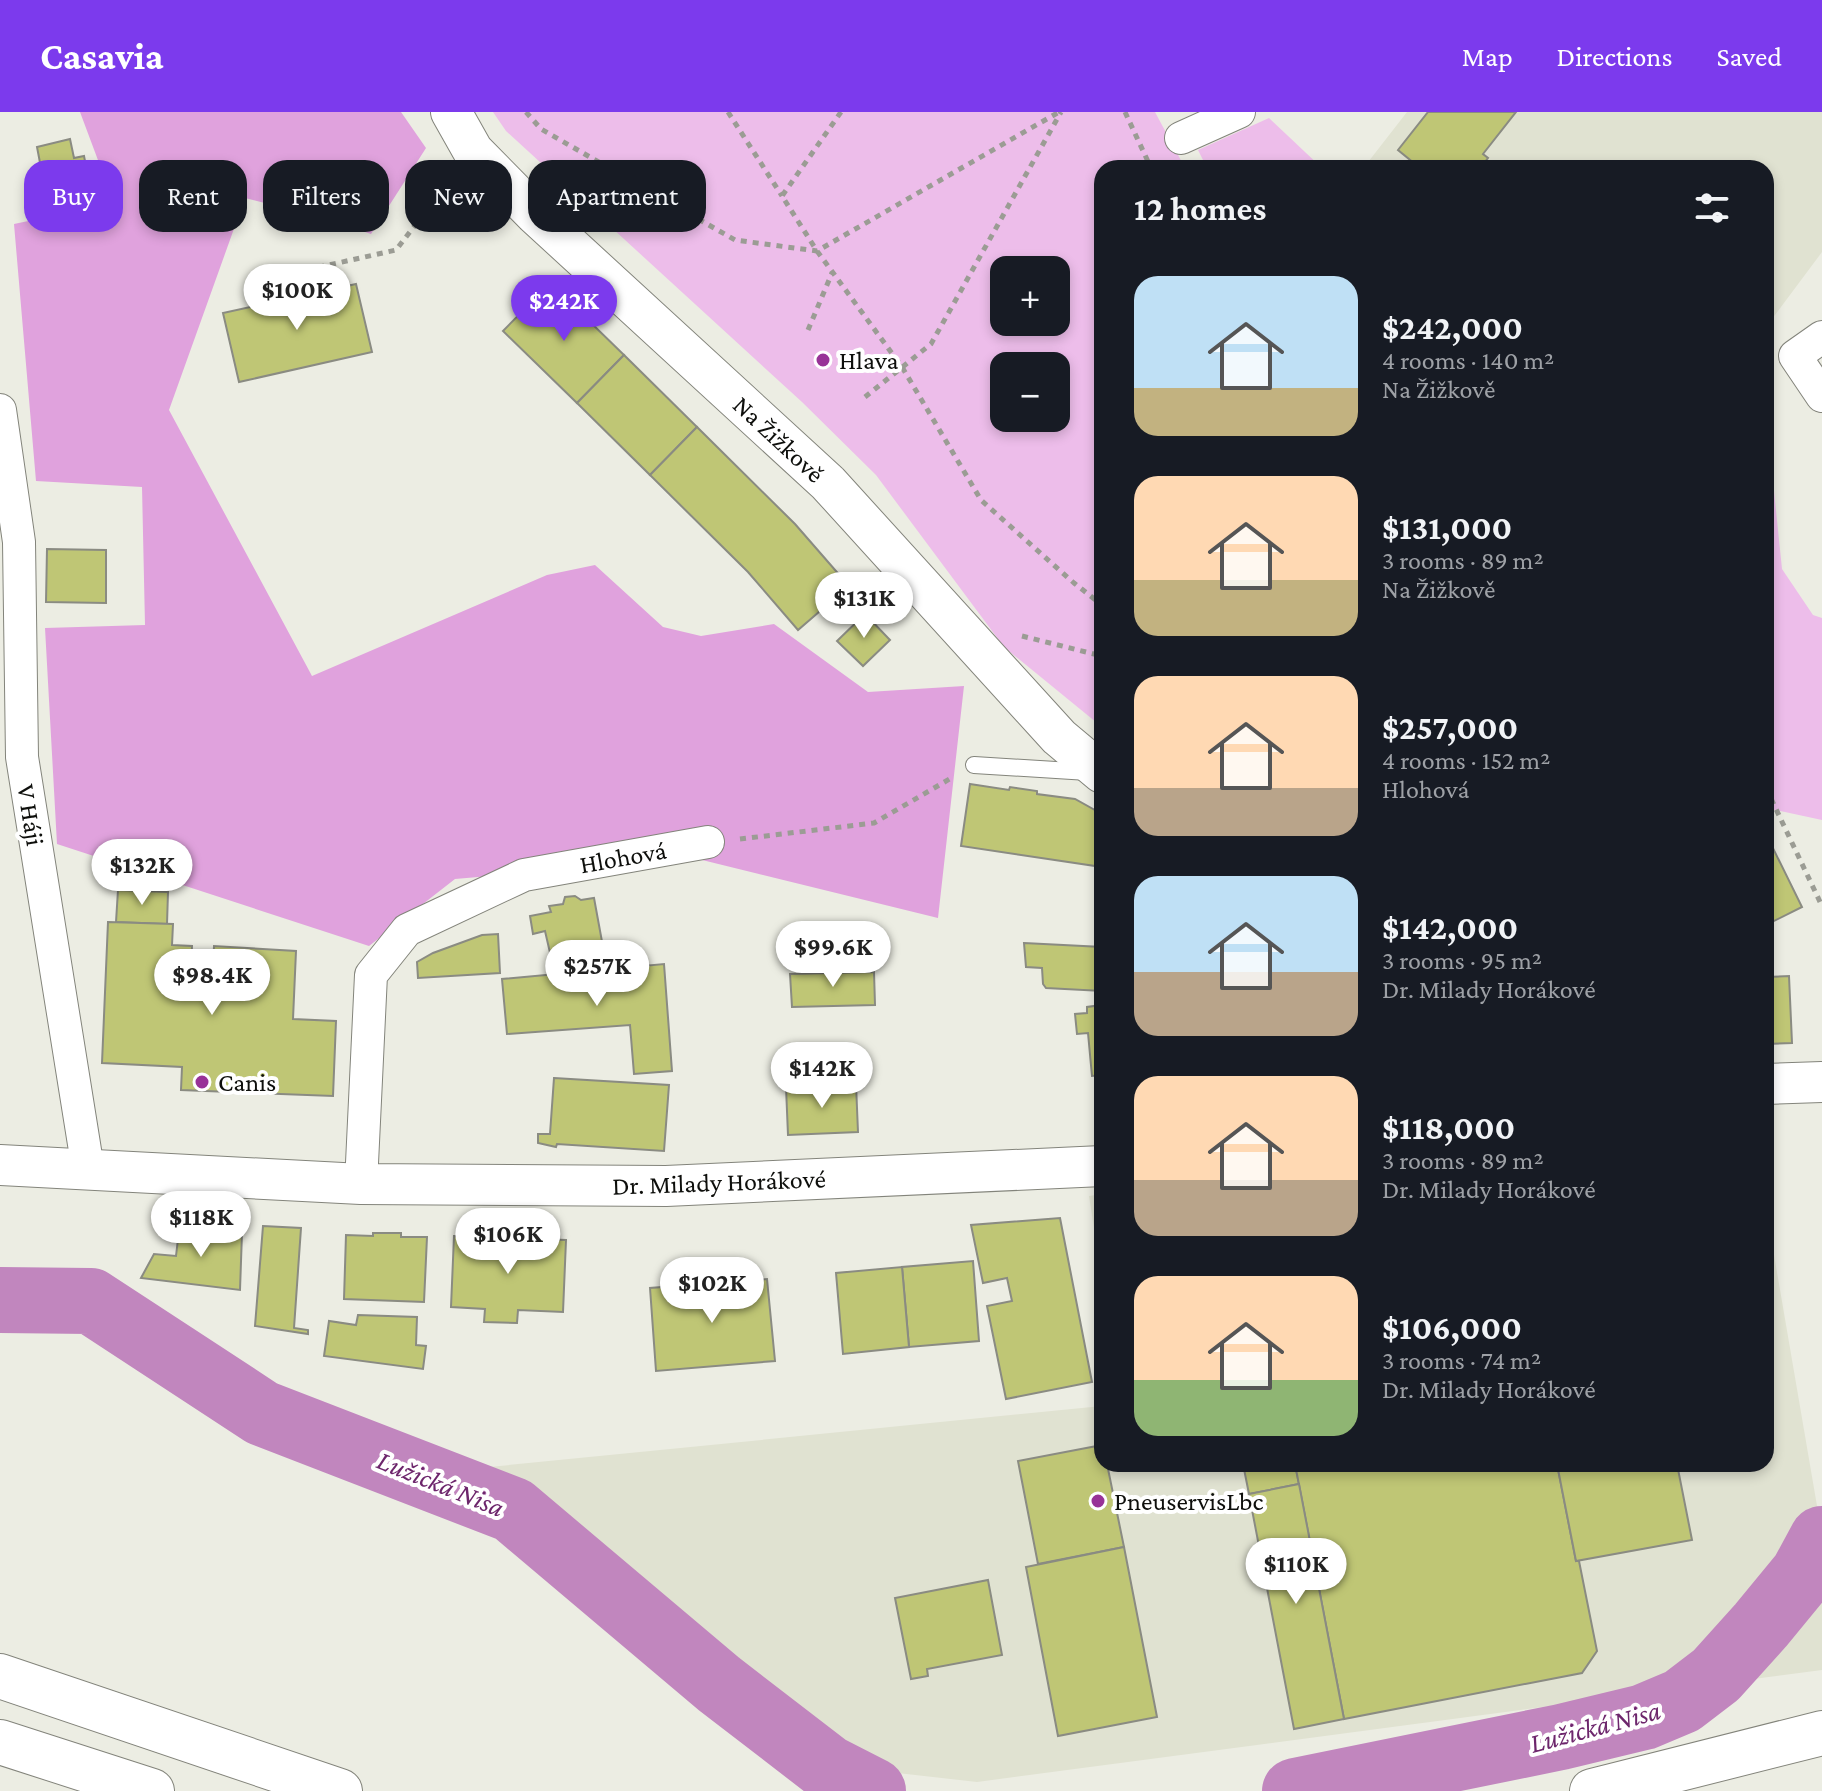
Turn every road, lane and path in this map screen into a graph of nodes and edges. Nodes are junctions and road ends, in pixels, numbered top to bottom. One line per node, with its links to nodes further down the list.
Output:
1 (451, 112): 9 (street, Na Žižkově)
2 (526, 112): 12 (path)
3 (728, 112): 11 (path)
4 (841, 112): 11 (path)
5 (1060, 112): 12 (path); 17 (path)
6 (1125, 112): 10 (path)
7 (1239, 112): 8 (street)
8 (1181, 138)
9 (473, 151): 14 (path); 25 (street, Na Žižkově)
10 (1147, 160)
11 (782, 196): 12 (path)
12 (817, 251): 13 (path)
13 (833, 272): 15 (path); 17 (path)
14 (248, 283)
15 (808, 330)
16 (1822, 337): 18 (street)
17 (902, 367): 19 (path); 21 (path)
18 (1822, 396)
19 (865, 397)
20 (0, 410): 34 (street, V Háji)
21 (1094, 599)
22 (1011, 634): 23 (path)
23 (1094, 654)
24 (974, 765): 26 (lane); 28 (path)
25 (1094, 766)
26 (1094, 772)
27 (1774, 805): 29 (path)
28 (708, 842): 35 (street, Hlohová)
29 (1822, 906)
30 (1822, 1082): 31 (street)
31 (1774, 1084)
32 (0, 1165): 34 (street, Dr. Milady Horákové)
33 (1094, 1166): 35 (street, Dr. Milady Horákové)
34 (88, 1169): 35 (street, Dr. Milady Horákové)
35 (361, 1184)
36 (0, 1676): 40 (highway)
37 (1822, 1733): 41 (highway)
38 (0, 1742): 39 (highway)
39 (152, 1791)
40 (340, 1791)
41 (1592, 1791)

